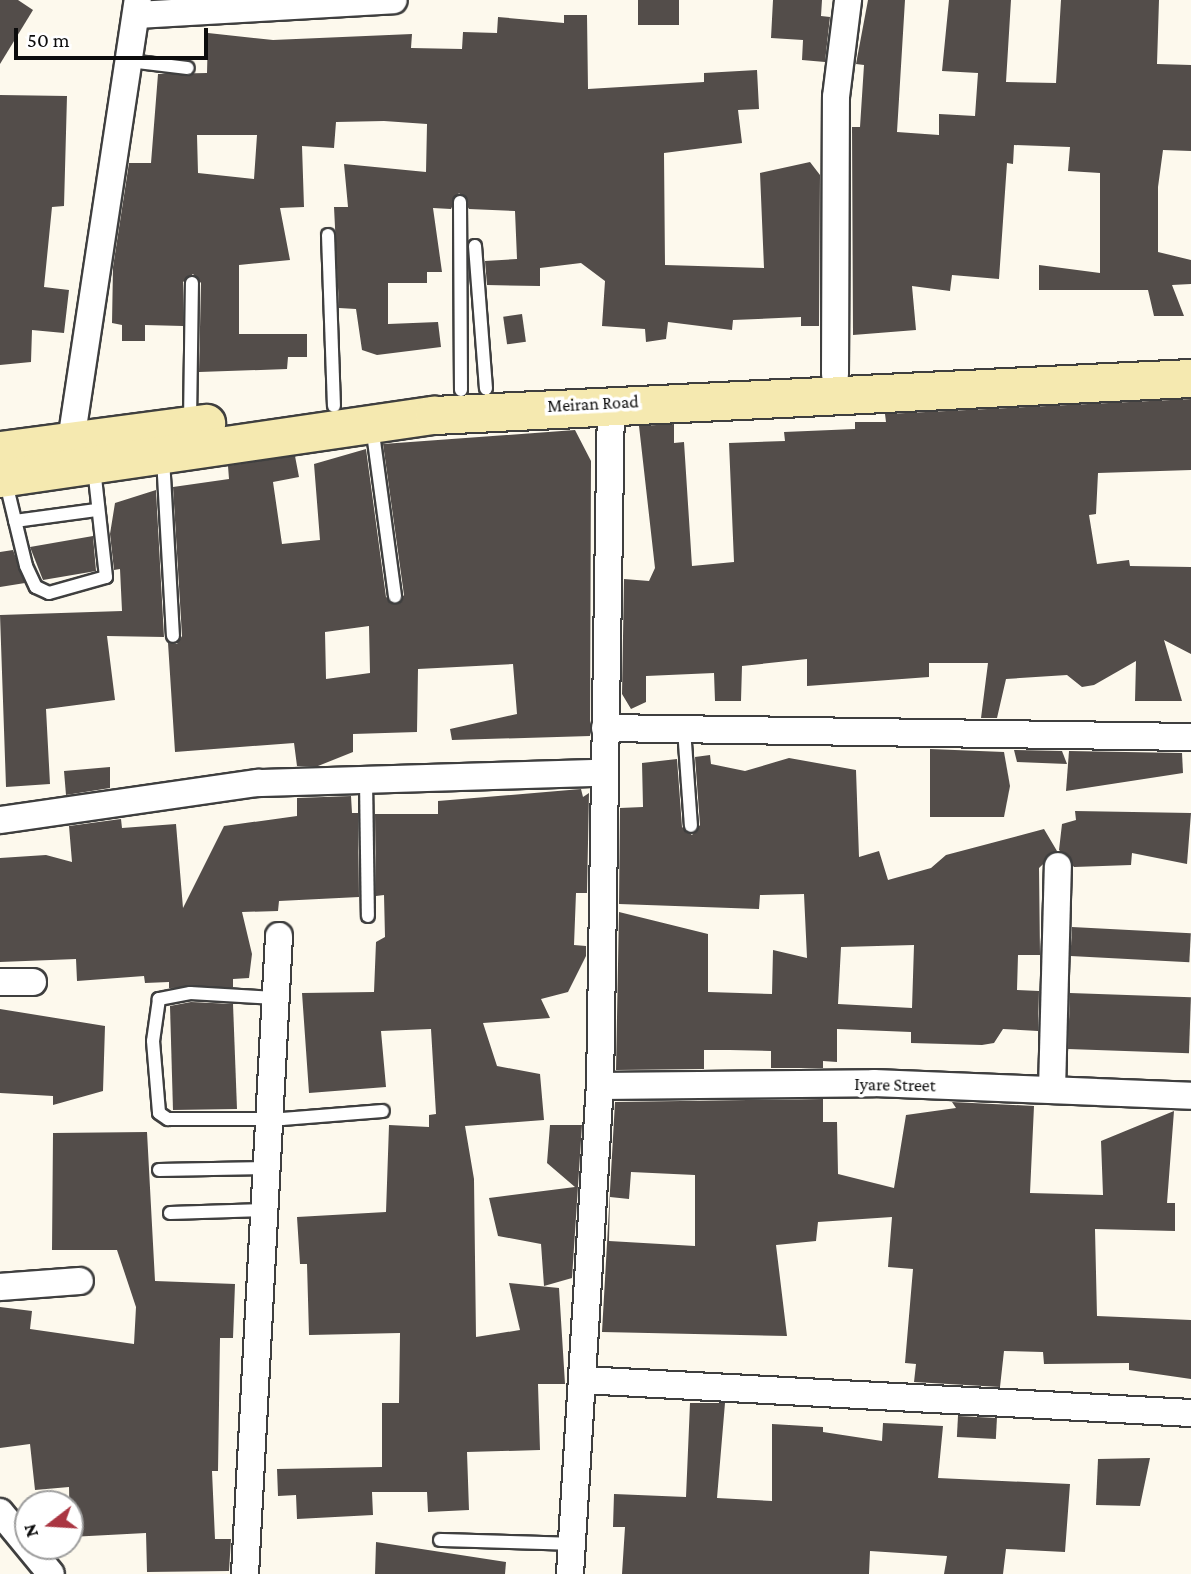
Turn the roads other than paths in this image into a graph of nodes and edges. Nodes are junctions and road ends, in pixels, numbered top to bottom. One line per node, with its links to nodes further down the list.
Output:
1 (394, 0): 3 (street)
2 (848, 0): 11 (street)
3 (137, 7): 4 (street)
4 (129, 61): 5 (lane); 18 (street)
5 (188, 68)
6 (460, 202): 13 (lane)
7 (328, 235): 15 (lane)
8 (475, 246): 13 (lane)
9 (192, 283): 17 (lane)
10 (1191, 357): 11 (main road, Meiran Road)
11 (835, 374): 13 (main road, Meiran Road)
12 (1191, 378): 14 (main road, Meiran Road)
13 (473, 390): 15 (main road, Meiran Road)
14 (611, 403): 16 (main road, Meiran Road); 25 (street)
15 (334, 406): 17 (main road, Meiran Road)
16 (371, 424): 19 (main road, Meiran Road); 23 (lane)
17 (190, 425): 18 (main road, Meiran Road)
18 (82, 453): 19 (main road, Meiran Road); 20 (main road, Meiran Road); 21 (lane)
19 (163, 455): 24 (lane)
20 (2, 464): 22 (lane)
21 (96, 510): 22 (lane); 22 (lane)
22 (15, 521)
23 (395, 596)
24 (173, 636)
25 (605, 728): 26 (street); 28 (street)
26 (684, 729): 27 (street); 31 (lane)
27 (1191, 737)
28 (604, 773): 29 (street); 38 (street)
29 (366, 780): 30 (street); 33 (lane)
30 (0, 820)
31 (691, 826)
32 (1058, 866): 39 (street)
33 (368, 916)
34 (279, 936): 37 (street)
35 (0, 982): 36 (street)
36 (33, 982)
37 (275, 998): 42 (street); 42 (lane)
38 (600, 1086): 39 (street, Iyare Street); 49 (street)
39 (1052, 1090): 40 (street, Iyare Street)
40 (1191, 1096)
41 (383, 1111): 42 (lane)
42 (269, 1118): 43 (street)
43 (266, 1168): 44 (lane); 45 (street)
44 (159, 1170)
45 (264, 1210): 46 (lane); 55 (street)
46 (170, 1213)
47 (80, 1282): 48 (street)
48 (0, 1287)
49 (583, 1380): 50 (street); 53 (street)
50 (1191, 1413)
51 (0, 1512): 54 (street)
52 (440, 1540): 53 (lane)
53 (571, 1544): 56 (street)
54 (51, 1574)
55 (245, 1574)
56 (570, 1574)

